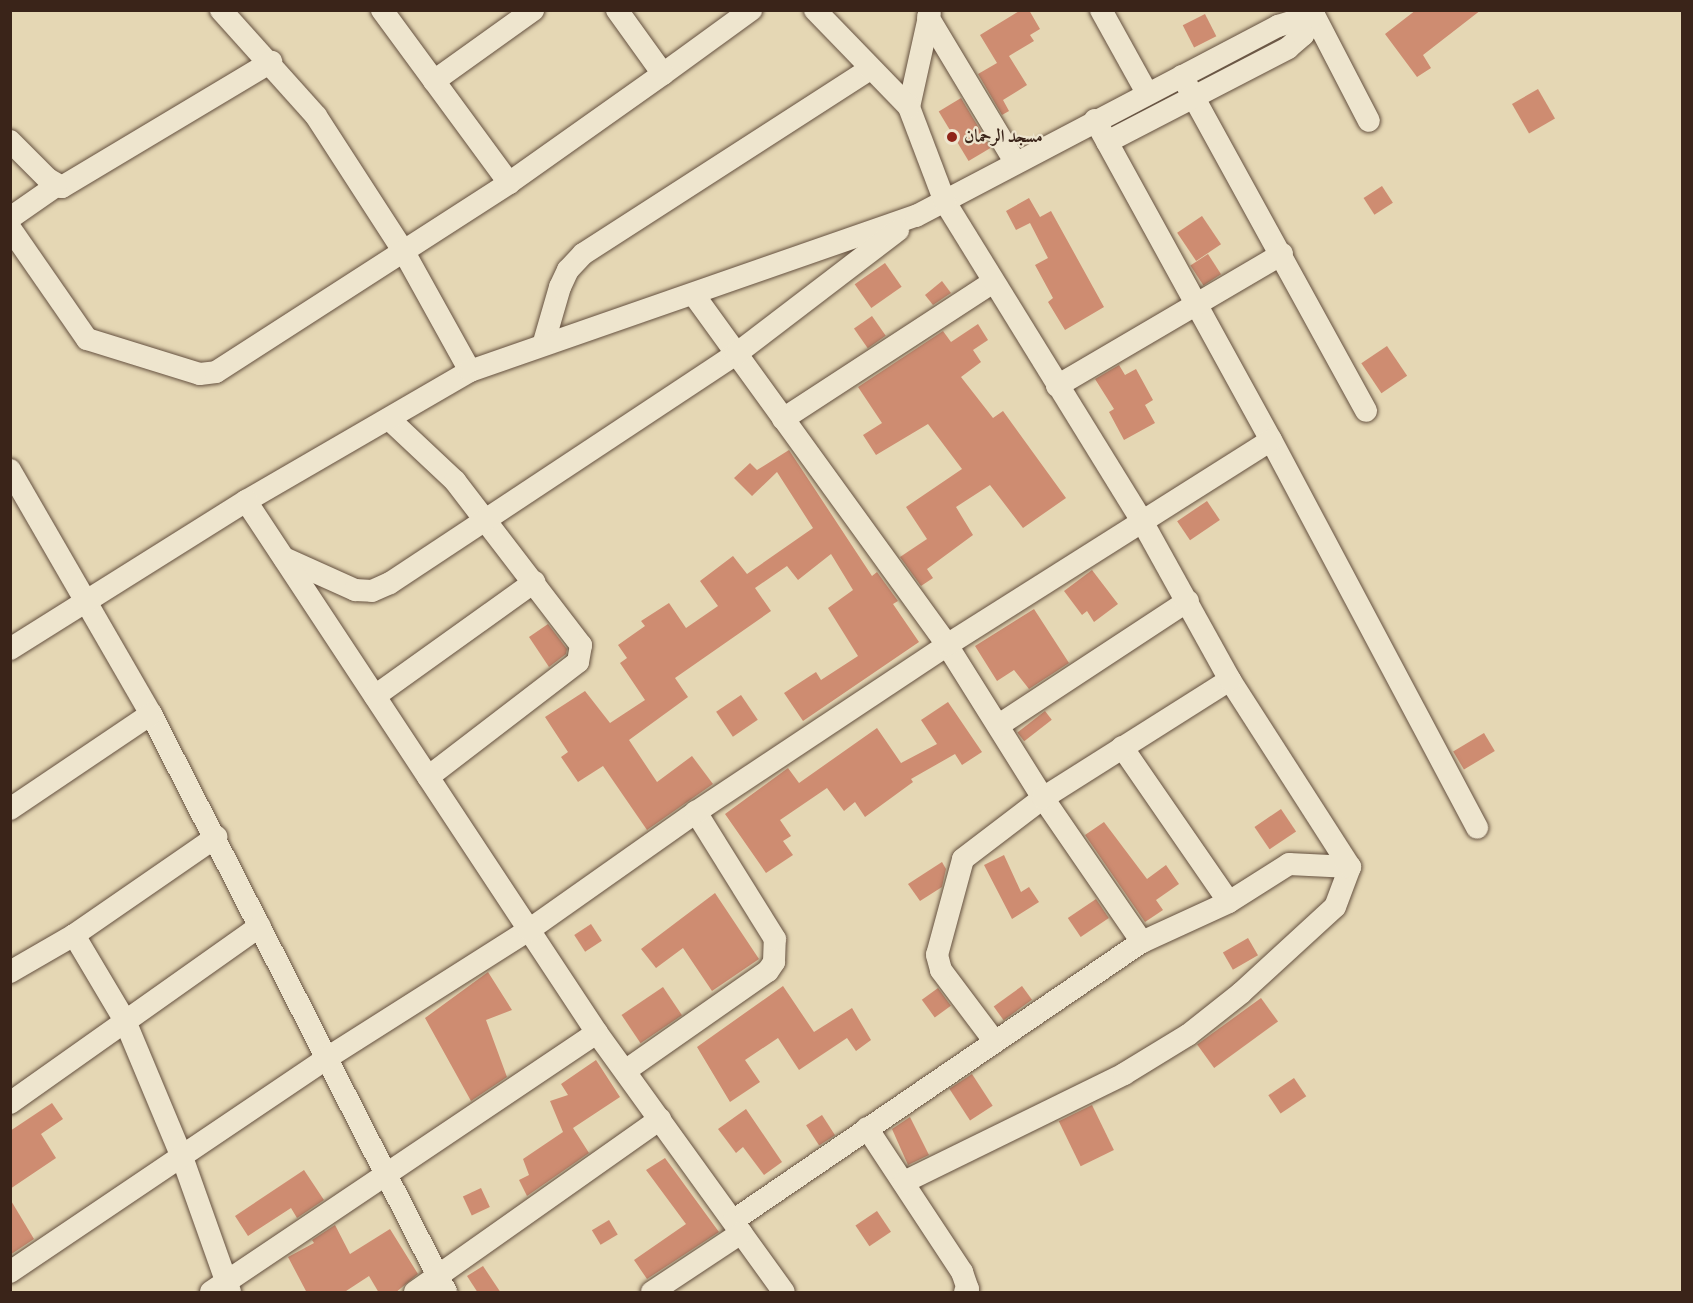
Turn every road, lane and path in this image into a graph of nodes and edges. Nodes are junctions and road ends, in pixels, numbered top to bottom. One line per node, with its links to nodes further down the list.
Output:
1 (221, 10): 11 (street)
2 (382, 10): 15 (street)
3 (533, 10): 10 (street)
4 (616, 10): 13 (street)
5 (751, 10): 13 (street)
6 (815, 10): 12 (street)
7 (1101, 10): 16 (street)
8 (1316, 12): 14 (street); 17 (street); 20 (street)
9 (929, 14): 18 (street); 23 (street)
10 (507, 18): 15 (street)
11 (271, 62): 25 (street); 30 (street)
12 (870, 69): 18 (street); 35 (street)
13 (663, 74): 24 (street)
14 (1182, 76): 16 (street); 17 (street)
15 (434, 81): 24 (street)
16 (1147, 93): 19 (street)
17 (1194, 98): 22 (street); 31 (street)
18 (909, 107): 26 (street)
19 (1095, 120): 22 (street); 23 (street)
20 (1369, 121)
21 (10, 141): 25 (street)
22 (1107, 142): 34 (street)
23 (1015, 162): 26 (street)
24 (509, 183): 30 (street)
25 (56, 186): 28 (street)
26 (945, 202): 27 (street); 32 (street)
27 (916, 216): 33 (street); 36 (street)
28 (10, 218)
29 (10, 228): 30 (street)
30 (404, 252): 37 (street)
31 (1282, 254): 34 (street); 39 (street)
32 (992, 283): 38 (street); 40 (street)
33 (694, 295): 35 (street); 36 (street)
34 (1196, 302): 38 (street); 42 (street)
35 (544, 342): 37 (street)
36 (736, 354): 40 (street); 45 (street)
37 (470, 371): 41 (street)
38 (1057, 386): 46 (street)
39 (1366, 411)
40 (783, 418): 51 (street)
41 (389, 419): 44 (street); 45 (street)
42 (1272, 441): 46 (street); 62 (street)
43 (10, 470): 50 (street)
44 (246, 501): 47 (street); 50 (street)
45 (486, 520): 47 (street); 48 (street)
46 (1142, 521): 49 (street); 51 (street)
47 (284, 558): 54 (street)
48 (534, 582): 54 (street); 58 (street)
49 (1188, 601): 53 (street); 56 (street)
50 (88, 602): 52 (street); 55 (street)
51 (947, 645): 56 (street); 61 (street)
52 (10, 649)
53 (1230, 680): 57 (street); 64 (street)
54 (375, 696): 58 (street)
55 (151, 714): 60 (street); 63 (street)
56 (999, 725): 59 (street)
57 (1122, 747): 59 (street); 65 (street)
58 (428, 777): 67 (street)
59 (1043, 798): 69 (street); 73 (street)
60 (10, 809)
61 (696, 812): 67 (street); 75 (street)
62 (1477, 828)
63 (216, 837): 66 (street); 68 (street)
64 (1350, 867): 65 (street); 81 (street)
65 (1229, 902): 69 (street)
66 (260, 926): 71 (street); 74 (street)
67 (529, 930): 72 (street); 74 (street)
68 (74, 935): 70 (street); 71 (street)
69 (1142, 942): 73 (street)
70 (10, 972)
71 (125, 1020): 76 (street); 79 (street)
72 (597, 1033): 75 (street); 80 (street)
73 (995, 1042): 78 (street)
74 (327, 1058): 79 (street); 80 (street)
75 (626, 1071): 77 (street)
76 (10, 1103)
77 (660, 1119): 82 (street); 84 (street)
78 (867, 1128): 81 (street); 82 (street)
79 (182, 1157): 83 (street); 85 (street)
80 (385, 1176): 84 (street); 85 (street)
81 (904, 1182): 89 (street)
82 (738, 1226): 87 (street); 88 (street)
83 (10, 1272)
84 (442, 1285): 86 (street)
85 (223, 1289)
86 (415, 1293)
87 (652, 1293)
88 (784, 1293)
89 (965, 1293)

